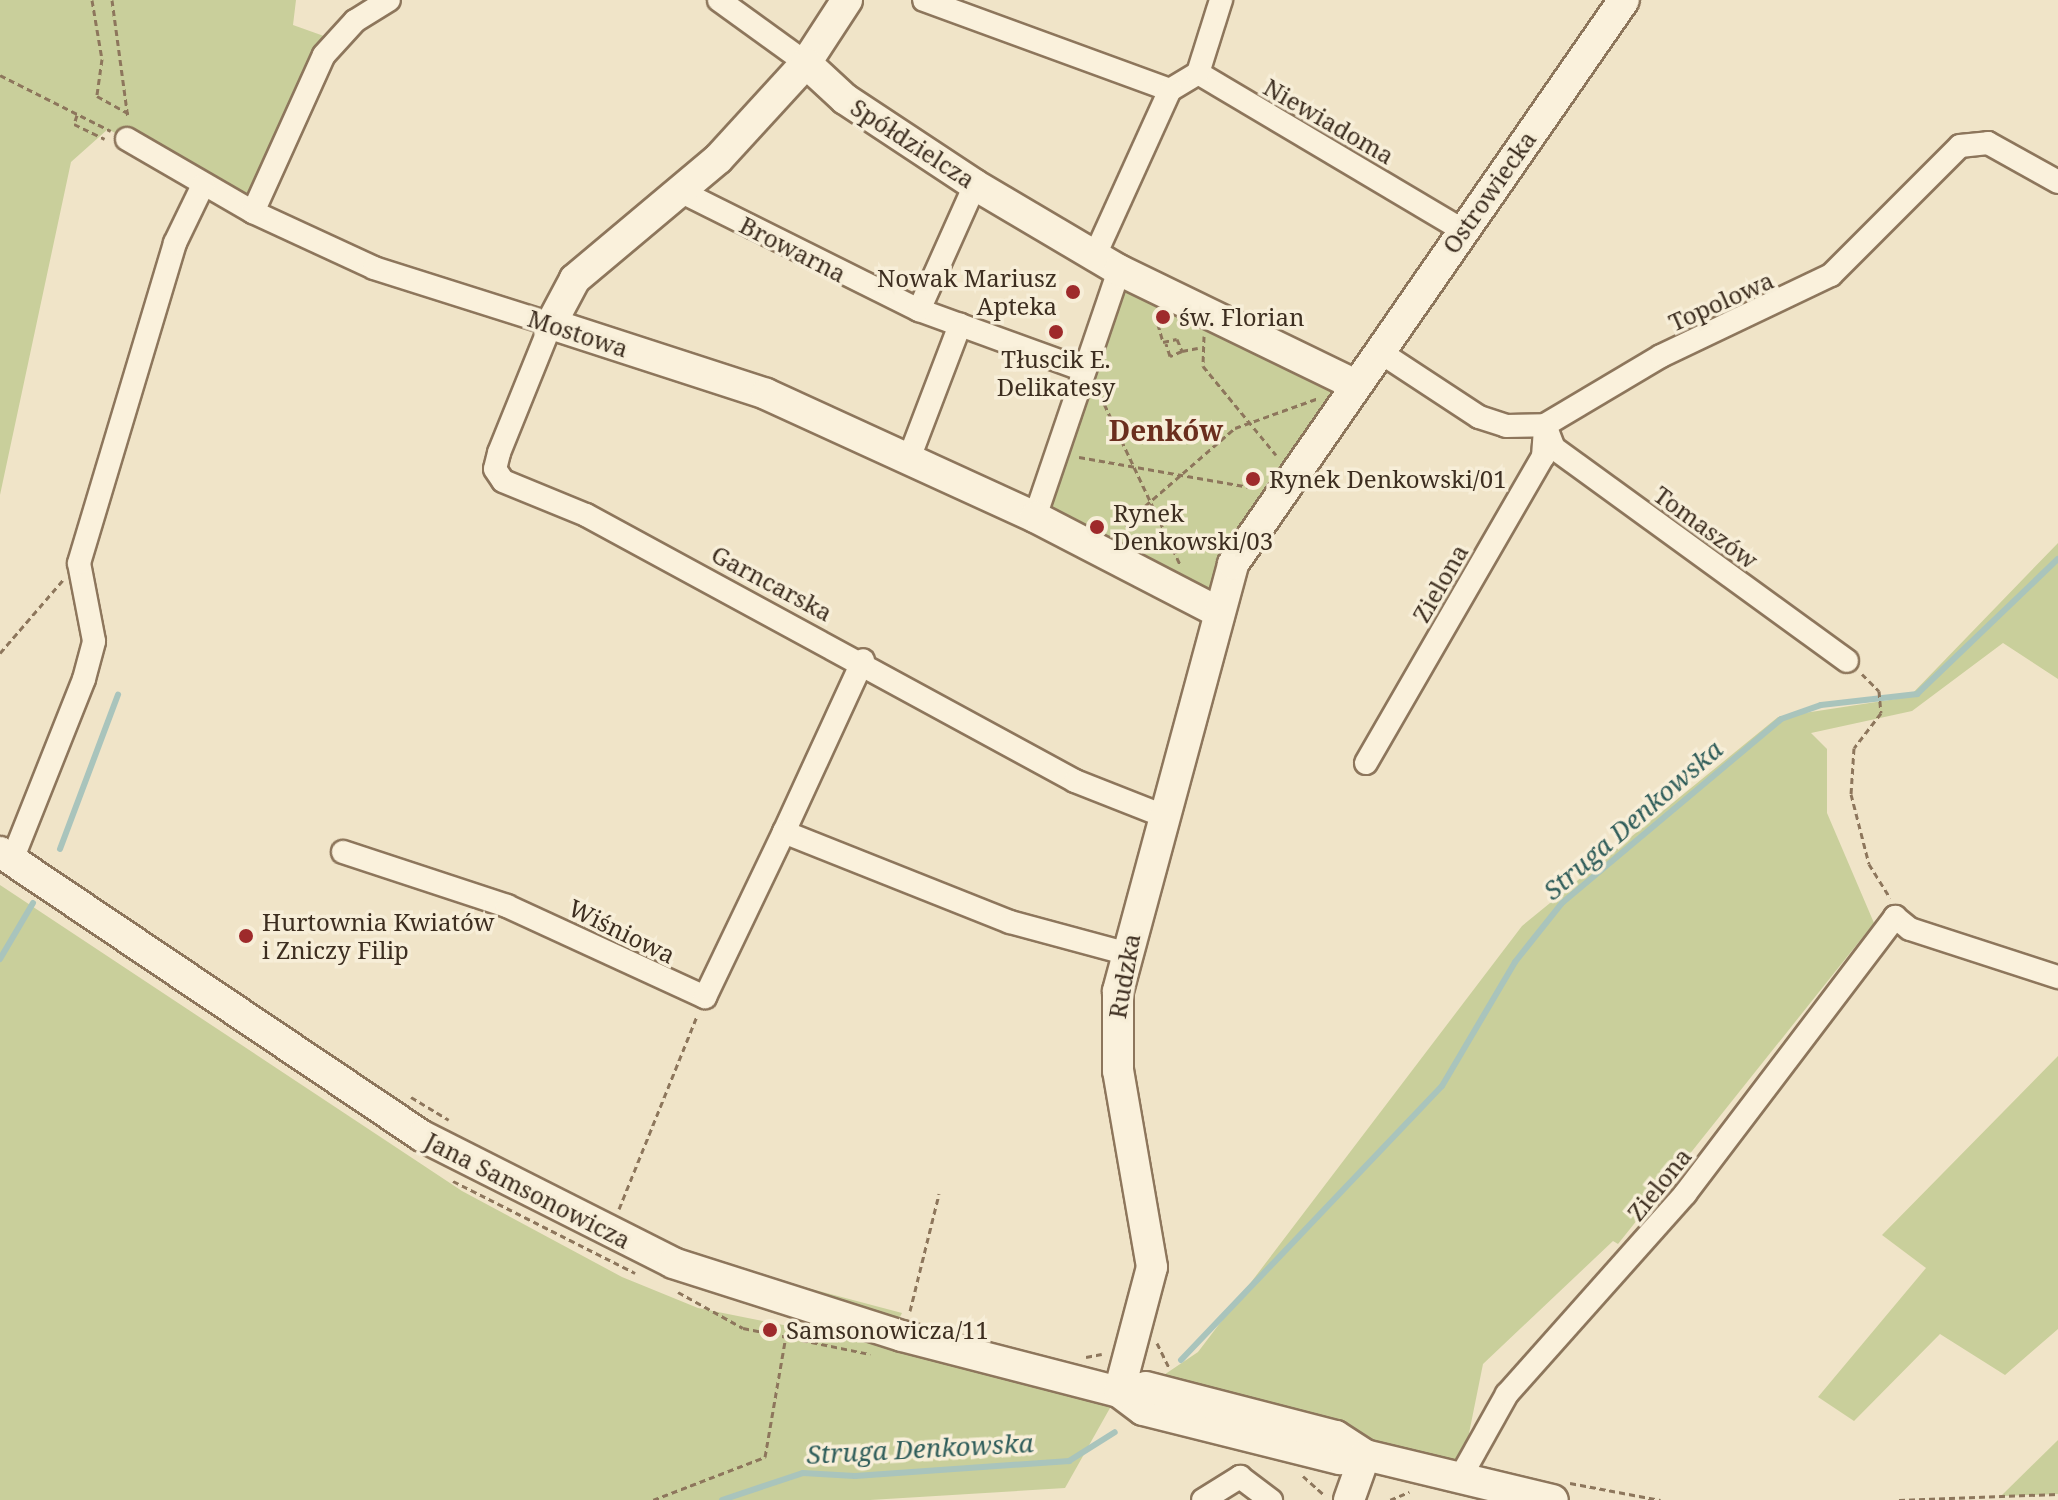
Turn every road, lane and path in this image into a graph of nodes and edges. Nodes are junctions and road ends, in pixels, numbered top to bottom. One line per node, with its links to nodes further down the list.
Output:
1 (92, 0): 13 (path)
2 (112, 0): 13 (path)
3 (389, 0): 20 (street)
4 (719, 0): 9 (street, Spółdzielcza)
5 (847, 0): 9 (street)
6 (924, 0): 12 (street)
7 (1221, 0): 10 (street)
8 (1624, 0): 21 (street, Ostrowiecka)
9 (806, 63): 18 (street, Spółdzielcza); 19 (street)
10 (1198, 73): 12 (street); 21 (street, Niewiadoma)
11 (0, 75): 14 (path)
12 (1170, 90): 22 (street)
13 (129, 114): 15 (path)
14 (77, 115): 15 (path); 15 (path)
15 (117, 134): 17 (street, Mostowa)
16 (2058, 182): 39 (street, Topolowa)
17 (203, 185): 20 (street, Mostowa); 59 (street)
18 (975, 185): 22 (street, Spółdzielcza); 23 (street)
19 (684, 193): 23 (street, Browarna); 25 (street)
20 (253, 212): 25 (street, Mostowa)
21 (1462, 230): 30 (street, Ostrowiecka)
22 (1108, 261): 32 (street); 33 (street, Spółdzielcza)
23 (919, 310): 26 (street, Browarna)
24 (1166, 310): 28 (path)
25 (551, 324): 44 (street, Mostowa); 64 (street, Garncarska)
26 (960, 325): 32 (street, Browarna); 44 (street)
27 (1207, 330): 29 (path)
28 (1166, 344): 31 (path); 31 (path)
29 (1198, 348): 31 (path); 38 (path)
30 (1377, 350): 33 (street, Ostrowiecka); 39 (street)
31 (1182, 351)
32 (1084, 370): 53 (street)
33 (1352, 383): 62 (street, Ostrowiecka)
34 (1319, 391): 35 (path)
35 (1320, 398): 37 (path); 38 (path)
36 (1094, 406): 47 (path)
37 (1311, 409)
38 (1247, 422): 42 (path); 49 (path)
39 (1545, 425): 65 (street, Tomaszów); 67 (street, Zielona)
40 (1083, 444): 43 (path)
41 (1285, 444): 42 (path)
42 (1276, 455): 46 (path)
43 (1079, 457): 45 (path); 47 (path)
44 (908, 461): 53 (street, Mostowa)
45 (1070, 464)
46 (1269, 466)
47 (1133, 471): 49 (path); 52 (path)
48 (1262, 477): 50 (path)
49 (1181, 479): 50 (path); 52 (path)
50 (1255, 488): 51 (path)
51 (1248, 500)
52 (1148, 505): 55 (path); 58 (path)
53 (1035, 517): 62 (street, Mostowa)
54 (1109, 529): 55 (path)
55 (1123, 536): 56 (path)
56 (1135, 542)
57 (1160, 554): 58 (path)
58 (1179, 562): 60 (path); 61 (path)
59 (79, 563): 63 (path); 71 (street)
60 (1188, 563)
61 (1188, 573)
62 (1218, 612): 68 (street, Rudzka)
63 (0, 653)
64 (863, 660): 68 (street, Garncarska); 69 (street)
65 (1847, 661)
66 (1879, 691): 72 (path)
67 (1366, 763)
68 (1164, 816): 73 (street, Rudzka)
69 (784, 832): 73 (street); 75 (street)
70 (343, 852): 75 (street, Wiśniowa)
71 (6, 856): 82 (street, Jana Samsonowicza)
72 (1895, 917): 74 (street); 84 (street, Zielona)
73 (1125, 953): 82 (street, Rudzka)
74 (2058, 977)
75 (705, 997): 77 (path)
76 (939, 1194): 78 (path)
77 (618, 1212)
78 (910, 1311)
79 (785, 1341): 87 (path)
80 (1106, 1353): 81 (path)
81 (1078, 1357)
82 (1119, 1392): 83 (street, Jana Samsonowicza)
83 (1365, 1455): 84 (street, Jana Samsonowicza); 90 (street)
84 (1460, 1478): 92 (street, Jana Samsonowicza)
85 (2058, 1494): 93 (path)
86 (1421, 1495): 91 (path)
87 (653, 1500)
88 (1203, 1500): 89 (street)
89 (1271, 1500)
90 (1349, 1500)
91 (1390, 1500)
92 (1553, 1500)
93 (1899, 1500)

